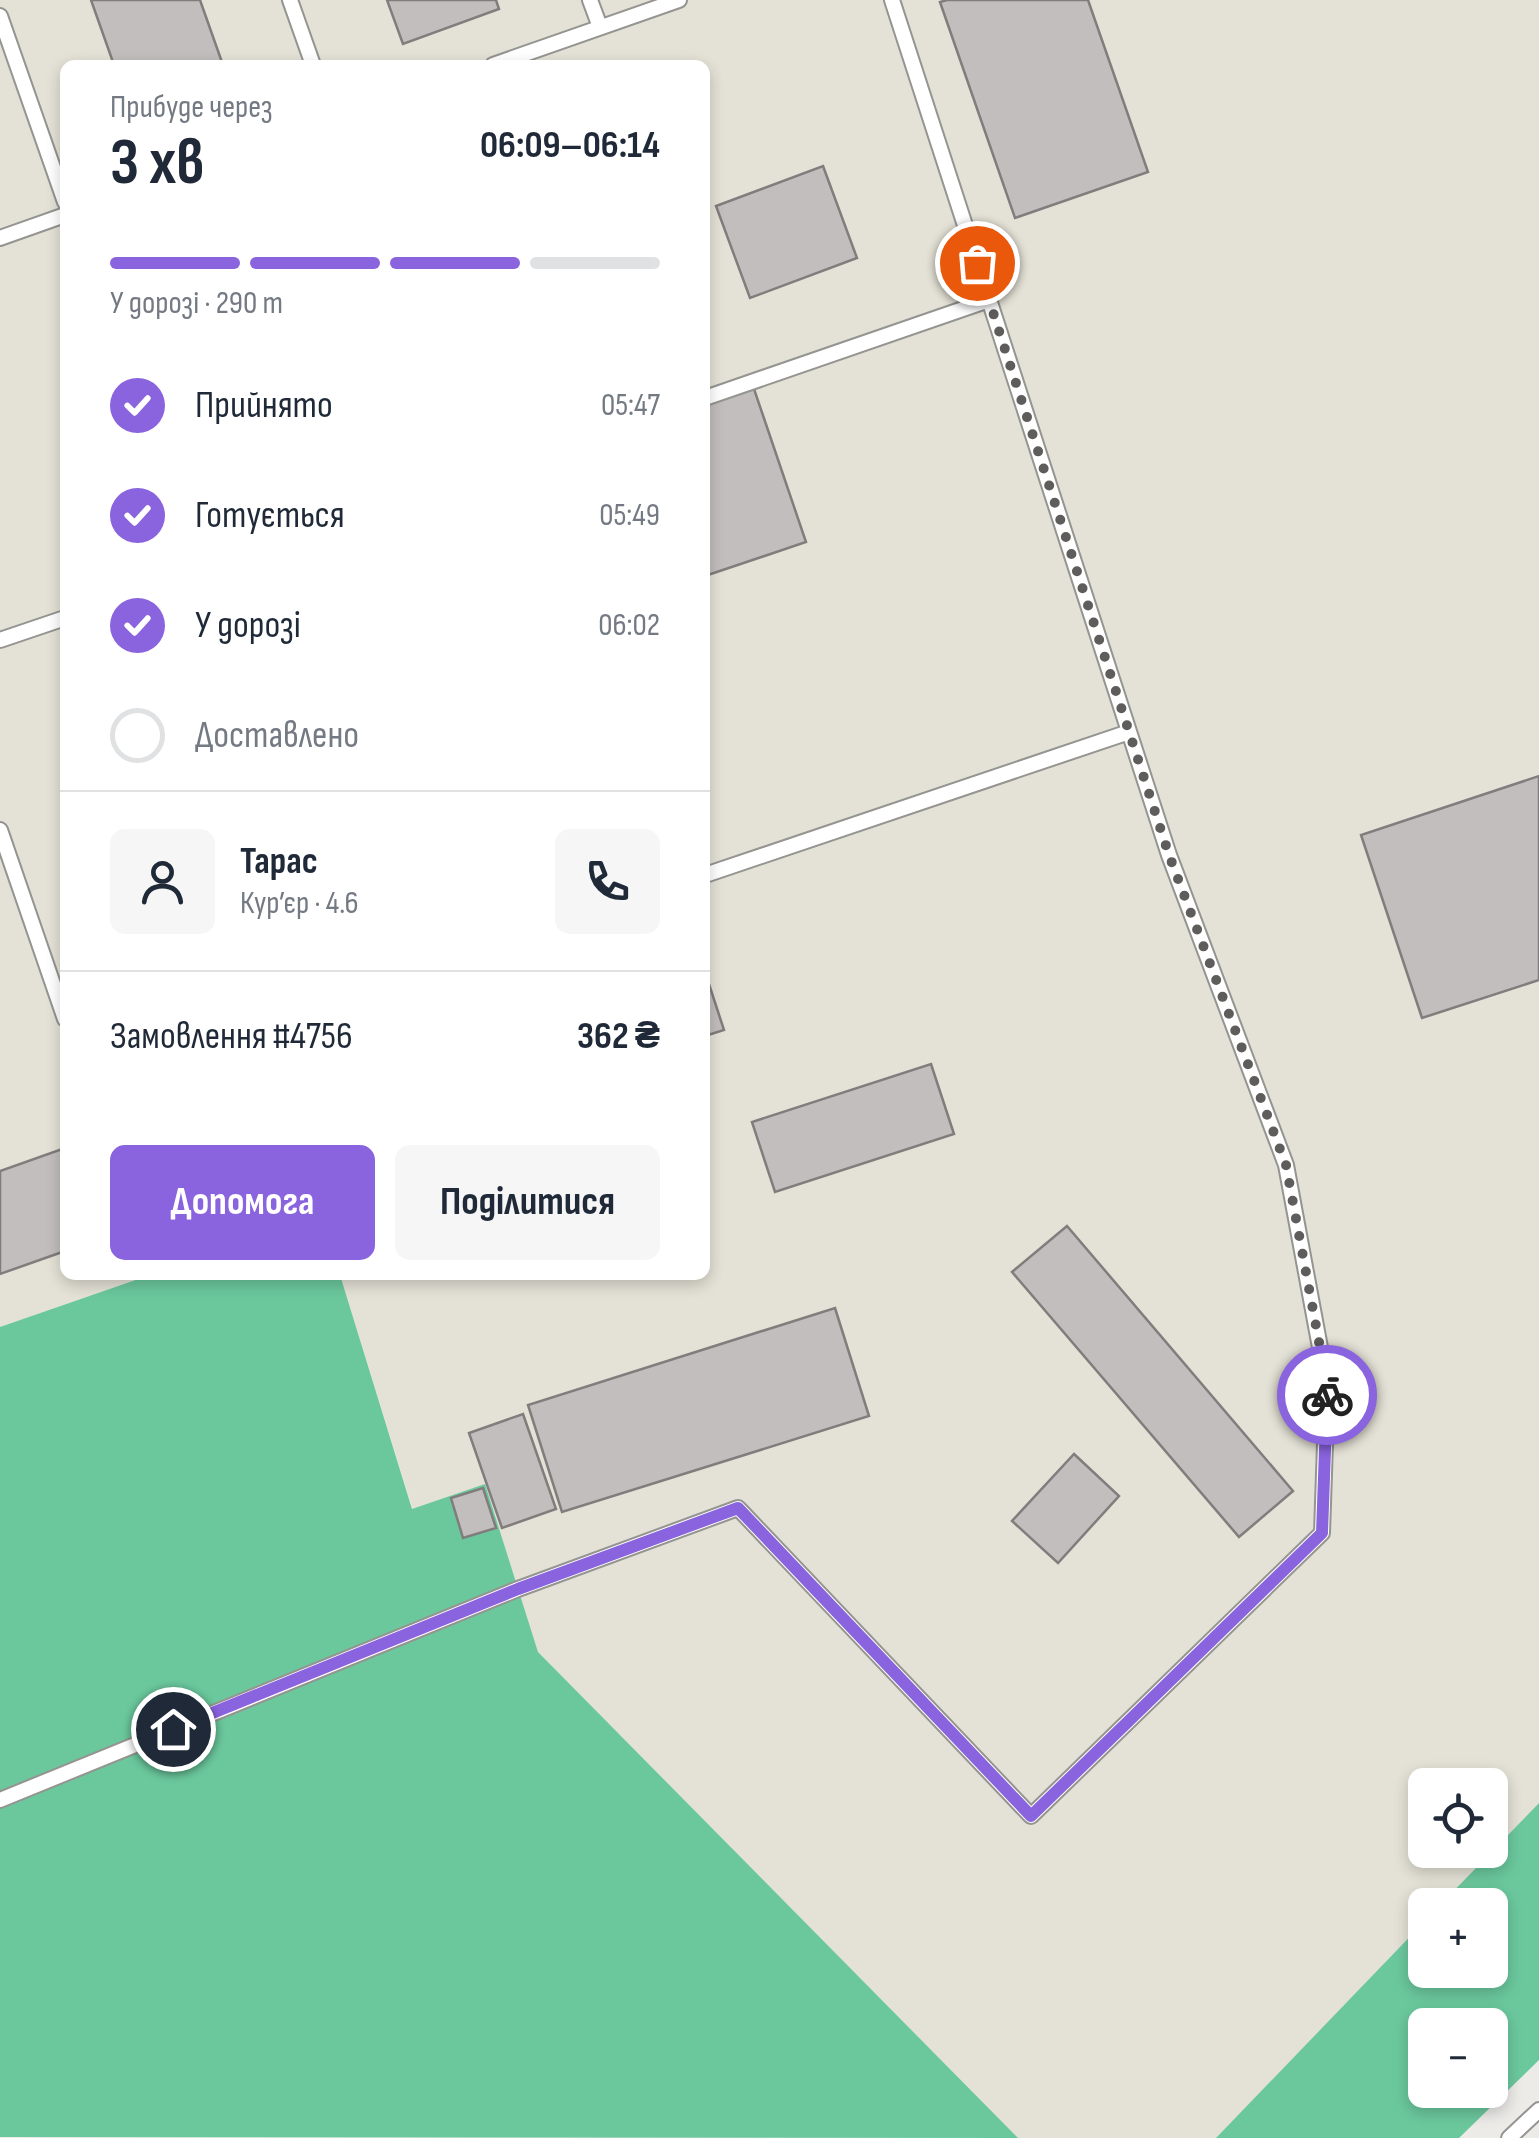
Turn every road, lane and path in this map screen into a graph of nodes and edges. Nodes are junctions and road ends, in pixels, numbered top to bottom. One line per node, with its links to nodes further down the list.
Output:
1 (290, 0): 7 (lane)
2 (590, 0): 6 (lane)
3 (679, 0): 6 (lane)
4 (892, 0): 12 (lane)
5 (0, 16): 9 (lane)
6 (600, 28): 8 (lane)
7 (311, 60)
8 (507, 60)
9 (60, 188)
10 (60, 217): 11 (lane)
11 (0, 238)
12 (989, 300): 13 (lane); 16 (lane)
13 (710, 396)
14 (60, 620): 15 (lane)
15 (0, 640)
16 (1129, 732): 18 (lane); 20 (lane)
17 (0, 830): 19 (lane)
18 (710, 872)
19 (60, 1004)
20 (0, 1800)
21 (1539, 2110): 22 (lane)
22 (1509, 2138)

